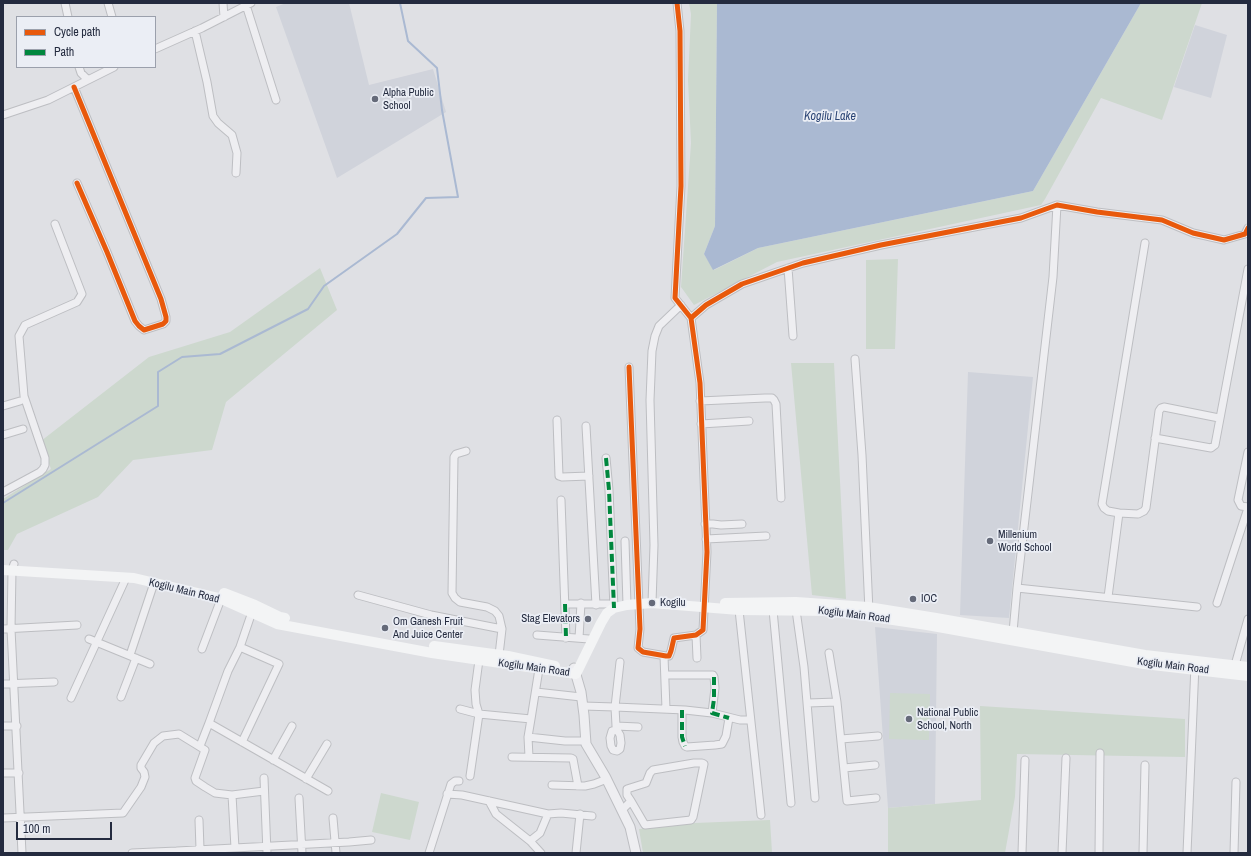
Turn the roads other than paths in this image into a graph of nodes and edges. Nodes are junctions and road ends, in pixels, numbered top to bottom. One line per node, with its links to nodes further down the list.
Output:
1 (65, 3): 6 (street)
2 (108, 3): 7 (street)
3 (223, 3): 8 (street)
4 (676, 3): 25 (street)
5 (248, 4): 8 (street); 15 (street)
6 (68, 16)
7 (112, 16)
8 (224, 16): 9 (street)
9 (195, 31): 10 (street); 17 (street)
10 (156, 49)
11 (79, 68): 13 (street)
12 (112, 68): 13 (street)
13 (88, 80): 14 (street)
14 (74, 87): 16 (street); 18 (street)
15 (276, 100)
16 (3, 115)
17 (236, 173)
18 (77, 183)
19 (1057, 205): 21 (street); 23 (street); 59 (street)
20 (55, 224): 45 (street)
21 (1247, 232)
22 (1145, 243): 49 (street)
23 (788, 268): 26 (street); 27 (street)
24 (1248, 269): 33 (street)
25 (681, 305): 26 (street); 63 (street)
26 (690, 318): 31 (street)
27 (793, 336)
28 (855, 359): 77 (street)
29 (629, 367): 64 (street)
30 (20, 401): 32 (street)
31 (700, 401): 36 (street); 46 (street)
32 (3, 406)
33 (1220, 418): 40 (street); 40 (street)
34 (557, 420): 44 (street)
35 (749, 421): 36 (street)
36 (701, 424): 50 (street)
37 (586, 426): 44 (street)
38 (23, 430): 39 (street)
39 (3, 435)
40 (1155, 438): 49 (street)
41 (466, 451): 80 (street)
42 (1248, 452): 48 (street)
43 (606, 458): 71 (street)
44 (589, 476): 69 (street)
45 (3, 492)
46 (781, 498)
47 (561, 500): 67 (street)
48 (1248, 507): 68 (street)
49 (1119, 513): 61 (street)
50 (706, 524): 51 (street); 53 (street)
51 (742, 524)
52 (766, 536): 53 (street)
53 (706, 539): 70 (street)
54 (625, 541): 66 (street)
55 (3, 563): 56 (main road, Kogilu Main Road)
56 (10, 568): 57 (main road, Kogilu Main Road); 73 (main road, Kogilu Main Road); 82 (street)
57 (126, 578): 58 (main road, Kogilu Main Road); 90 (street)
58 (154, 583): 62 (main road, Kogilu Main Road); 96 (street)
59 (1017, 588): 61 (street); 83 (street)
60 (358, 595): 80 (street)
61 (1108, 598): 72 (street)
62 (221, 599): 73 (main road, Kogilu Main Road); 92 (street)
63 (653, 601): 64 (main road, Kogilu Main Road); 70 (main road, Kogilu Main Road)
64 (639, 602): 66 (main road, Kogilu Main Road); 95 (street)
65 (581, 603): 67 (street); 69 (street); 87 (street)
66 (627, 603): 71 (main road, Kogilu Main Road)
67 (566, 604): 86 (street)
68 (1217, 604)
69 (596, 605): 71 (street)
70 (704, 605): 74 (main road, Kogilu Main Road); 77 (main road, Kogilu Main Road); 84 (street)
71 (612, 607): 89 (main road, Kogilu Main Road); 106 (main road, Kogilu Main Road)
72 (1197, 607)
73 (253, 609): 91 (street); 94 (main road, Kogilu Main Road); 98 (main road, Kogilu Main Road)
74 (739, 610): 75 (main road, Kogilu Main Road); 126 (street)
75 (773, 610): 76 (main road, Kogilu Main Road); 167 (street)
76 (796, 610): 77 (main road, Kogilu Main Road); 117 (street)
77 (869, 612): 83 (main road, Kogilu Main Road); 102 (main road, Kogilu Main Road)
78 (1248, 619): 103 (street)
79 (77, 625): 82 (street)
80 (502, 628): 94 (street)
81 (3, 629): 82 (street)
82 (11, 629): 110 (street)
83 (1013, 632): 102 (main road, Kogilu Main Road)
84 (696, 635): 95 (street); 97 (street)
85 (537, 636): 86 (street)
86 (566, 638): 87 (street)
87 (578, 638): 89 (street)
88 (89, 639): 90 (street)
89 (589, 639): 106 (main road, Kogilu Main Road)
90 (96, 642): 96 (street); 114 (street)
91 (240, 647): 127 (street); 136 (street)
92 (202, 649)
93 (830, 652): 116 (street)
94 (499, 655): 99 (main road, Kogilu Main Road)
95 (664, 656): 107 (street)
96 (133, 657): 101 (street); 113 (street)
97 (697, 658)
98 (479, 660): 99 (main road, Kogilu Main Road); 123 (street)
99 (518, 661): 105 (main road, Kogilu Main Road); 106 (main road, Kogilu Main Road)
100 (620, 662): 118 (street)
101 (150, 664)
102 (1195, 665): 103 (main road, Kogilu Main Road); 108 (main road, Kogilu Main Road); 197 (street)
103 (1235, 665): 104 (main road, Kogilu Main Road)
104 (1248, 667)
105 (539, 669): 106 (main road, Kogilu Main Road); 112 (street)
106 (575, 671): 115 (street)
107 (665, 675): 120 (street); 122 (street)
108 (1248, 676)
109 (54, 682): 110 (street)
110 (14, 683): 111 (street); 129 (street)
111 (3, 684)
112 (536, 692): 115 (street); 125 (street)
113 (121, 697)
114 (71, 698)
115 (582, 701): 118 (street); 135 (street)
116 (837, 702): 117 (street); 134 (street)
117 (808, 703): 163 (street)
118 (615, 707): 120 (street); 131 (street)
119 (460, 709): 123 (street)
120 (666, 709): 121 (street)
121 (682, 710): 122 (street); 124 (street)
122 (712, 713): 124 (street)
123 (479, 714): 125 (street); 150 (street)
124 (729, 718): 126 (street)
125 (531, 719): 133 (street)
126 (750, 720): 171 (street)
127 (209, 723): 136 (street); 138 (street)
128 (3, 726): 129 (street)
129 (16, 726): 149 (street)
130 (292, 726): 143 (street)
131 (638, 727)
132 (878, 736): 134 (street)
133 (528, 737): 135 (street); 141 (street)
134 (841, 740): 147 (street)
135 (586, 741): 153 (street)
136 (242, 742): 143 (street)
137 (327, 744): 152 (street)
138 (200, 746): 161 (street); 173 (street)
139 (1100, 753): 195 (street)
140 (512, 757): 141 (street)
141 (529, 757): 157 (street)
142 (1066, 758): 194 (street)
143 (273, 760): 152 (street)
144 (1025, 760): 193 (street)
145 (875, 765): 147 (street)
146 (1145, 765): 196 (street)
147 (844, 768): 164 (street)
148 (3, 773): 149 (street)
149 (19, 773): 173 (street)
150 (470, 776)
151 (264, 778): 158 (street)
152 (306, 779): 159 (street)
153 (607, 779): 157 (street); 168 (street)
154 (459, 781): 160 (street)
155 (1236, 782): 198 (street)
156 (552, 785): 157 (street)
157 (578, 786)
158 (264, 791): 161 (street); 183 (street)
159 (328, 791)
160 (447, 794): 165 (street); 189 (street)
161 (232, 795): 181 (street)
162 (298, 798): 180 (street)
163 (815, 798)
164 (876, 798)
165 (490, 801): 169 (street); 178 (street)
166 (631, 801): 166 (street); 168 (street)
167 (791, 803)
168 (622, 810): 192 (street)
169 (548, 814): 170 (street); 178 (street)
170 (580, 814): 172 (street); 191 (street)
171 (761, 815)
172 (592, 816)
173 (21, 817): 174 (street); 185 (street)
174 (3, 818)
175 (334, 818): 179 (street)
176 (199, 820): 182 (street)
177 (371, 840): 179 (street)
178 (530, 841): 190 (street)
179 (335, 843): 180 (street); 188 (street)
180 (301, 845): 183 (street); 187 (street)
181 (235, 848): 182 (street); 183 (street)
182 (200, 849): 184 (street)
183 (267, 850)
184 (177, 852): 186 (street)
185 (22, 853)
186 (132, 853)
187 (302, 853)
188 (336, 853)
189 (429, 853)
190 (541, 853)
191 (576, 853)
192 (636, 853)
193 (1022, 853)
194 (1062, 853)
195 (1099, 853)
196 (1143, 853)
197 (1187, 853)
198 (1234, 853)

